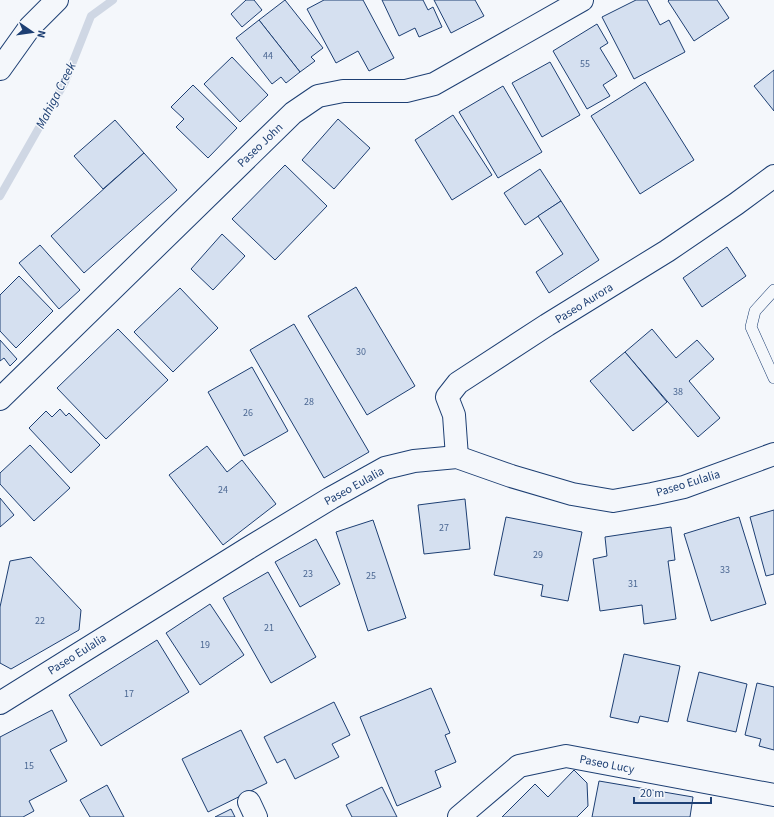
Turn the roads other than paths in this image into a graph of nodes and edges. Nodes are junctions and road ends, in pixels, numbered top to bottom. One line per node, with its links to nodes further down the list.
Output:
1 (57, 0): 3 (street)
2 (582, 0): 7 (street, Paseo John)
3 (0, 69)
4 (774, 176): 9 (street, Paseo Aurora)
5 (774, 290): 6 (lane)
6 (774, 378)
7 (0, 399)
8 (774, 454): 9 (street, Paseo Eulalia)
9 (457, 457): 10 (street, Paseo Eulalia)
10 (0, 703)
11 (774, 795): 12 (street, Paseo Lucy)
12 (459, 817)

